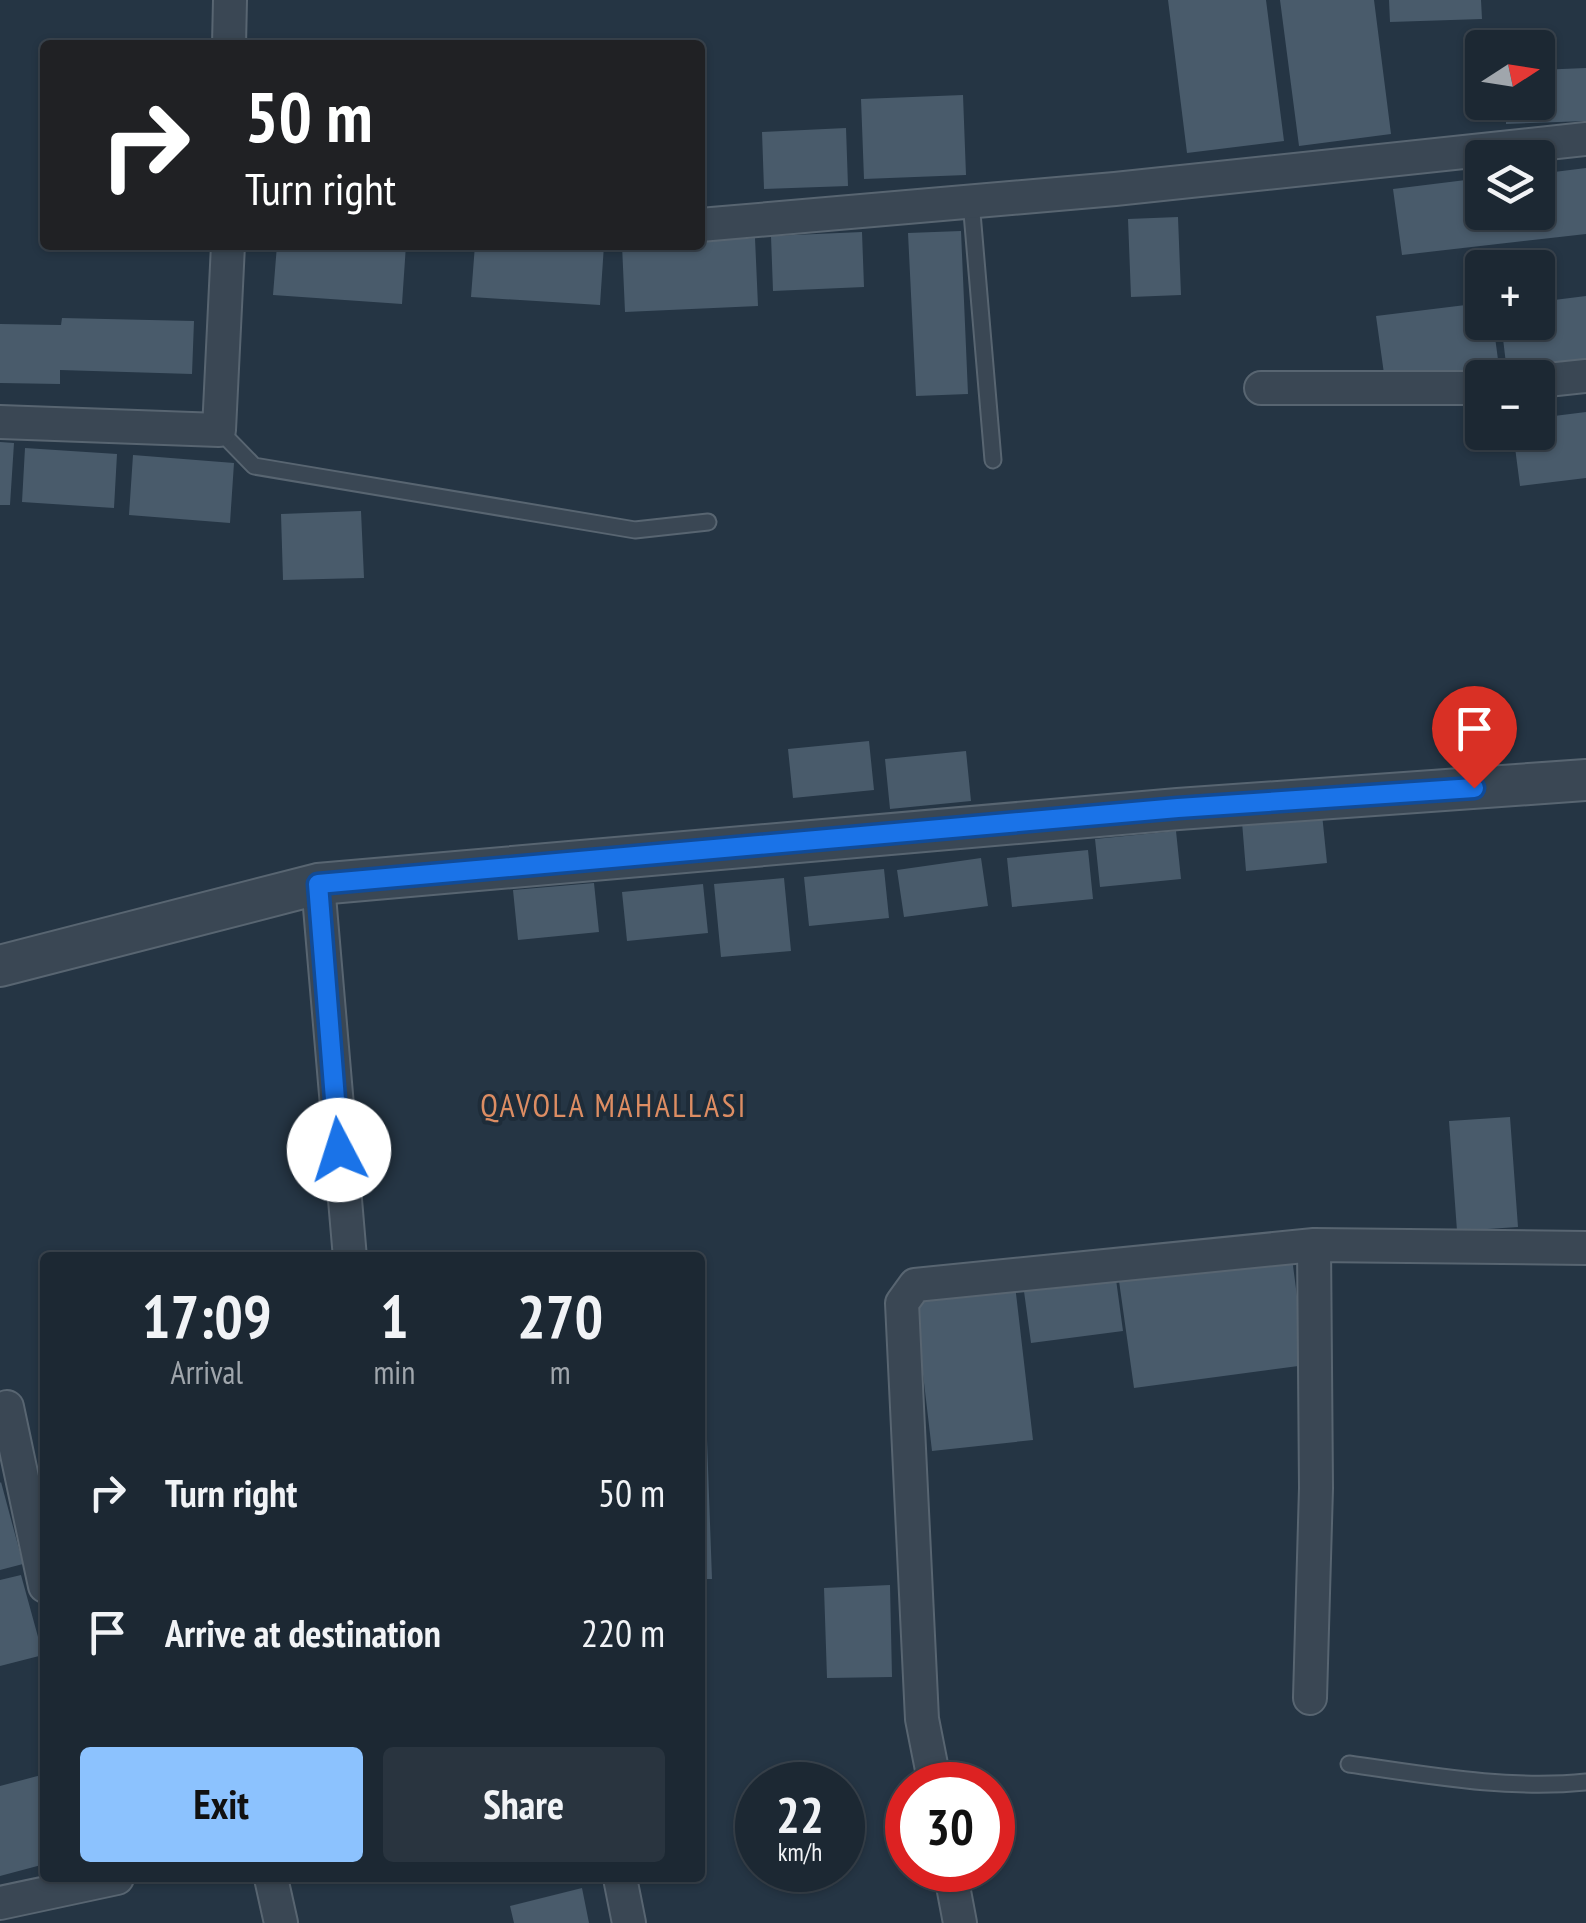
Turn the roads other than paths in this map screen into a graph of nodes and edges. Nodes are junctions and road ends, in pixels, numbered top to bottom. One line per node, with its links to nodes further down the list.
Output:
1 (230, 0): 2 (street)
2 (230, 40)
3 (1586, 139): 4 (street)
4 (970, 201): 5 (street); 13 (lane)
5 (705, 225)
6 (228, 250): 12 (street)
7 (1586, 376): 8 (street)
8 (1555, 380)
9 (1262, 388): 10 (street)
10 (1465, 388)
11 (0, 422): 12 (street)
12 (219, 430): 14 (lane)
13 (993, 460)
14 (708, 522)
15 (1586, 780): 16 (street)
16 (318, 884): 17 (street); 20 (street)
17 (0, 966)
18 (1314, 1245): 19 (street); 23 (street); 24 (street)
19 (1586, 1248)
20 (349, 1252)
21 (7, 1407): 22 (street)
22 (40, 1562)
23 (1310, 1698)
24 (930, 1762)
25 (1349, 1764): 26 (lane)
26 (1586, 1782)
27 (93, 1882): 31 (street)
28 (271, 1882): 32 (street)
29 (621, 1882): 33 (street)
30 (954, 1892): 34 (street)
31 (0, 1904)
32 (281, 1923)
33 (629, 1923)
34 (960, 1923)

